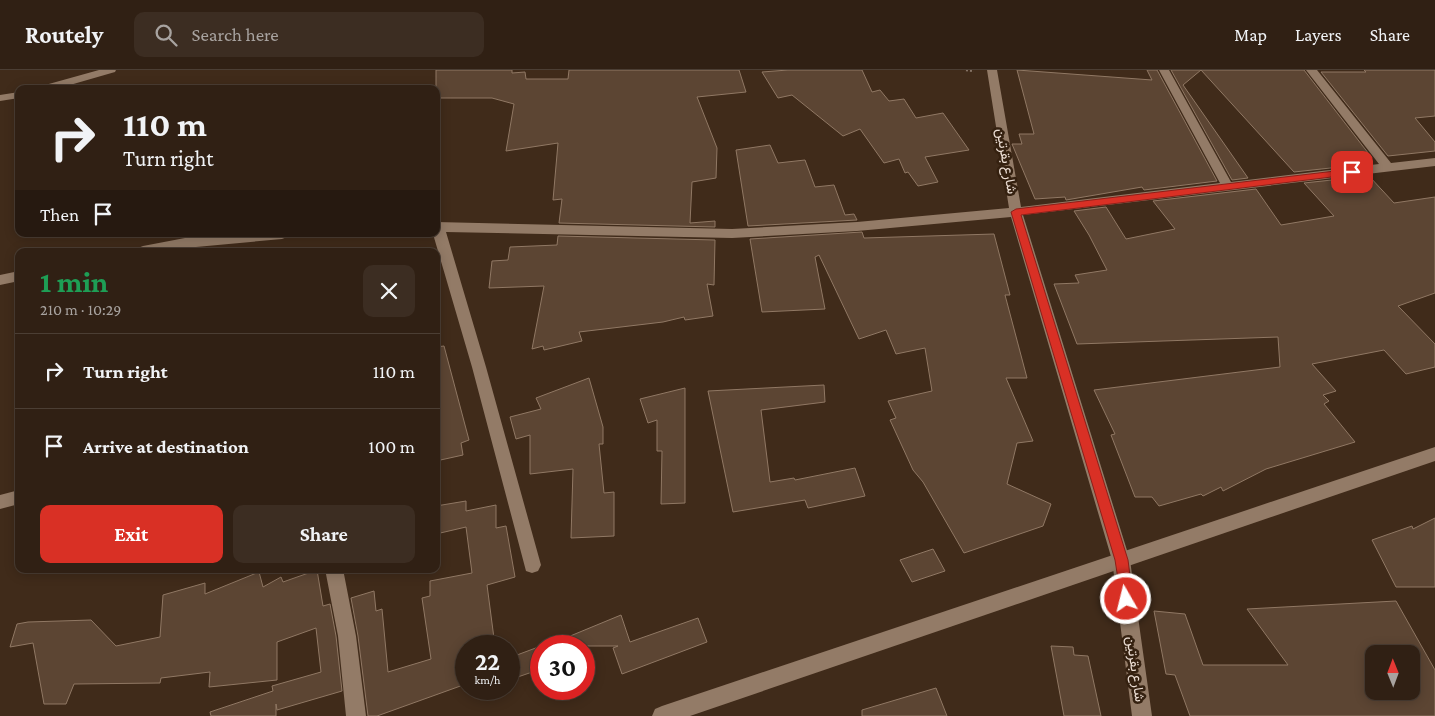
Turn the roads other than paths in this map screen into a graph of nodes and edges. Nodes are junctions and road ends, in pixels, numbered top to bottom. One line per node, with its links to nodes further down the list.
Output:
1 (111, 70): 5 (street)
2 (992, 70): 11 (street, شارع بقرتين)
3 (1164, 70): 10 (street)
4 (1311, 70): 9 (street)
5 (57, 85)
6 (15, 95): 7 (street)
7 (0, 98)
8 (1435, 162): 9 (street)
9 (1388, 167): 10 (street)
10 (1228, 187): 11 (street)
11 (1016, 212): 12 (street); 21 (street, شارع بقرتين)
12 (440, 227)
13 (250, 237): 15 (street)
14 (440, 237): 22 (street)
15 (159, 248)
16 (15, 277): 17 (street)
17 (0, 280)
18 (1435, 454): 21 (street)
19 (15, 498): 20 (street)
20 (0, 502)
21 (1121, 560): 25 (street); 26 (street, شارع بقرتين)
22 (532, 565)
23 (335, 573): 24 (street)
24 (356, 716)
25 (662, 716)
26 (1142, 716)

